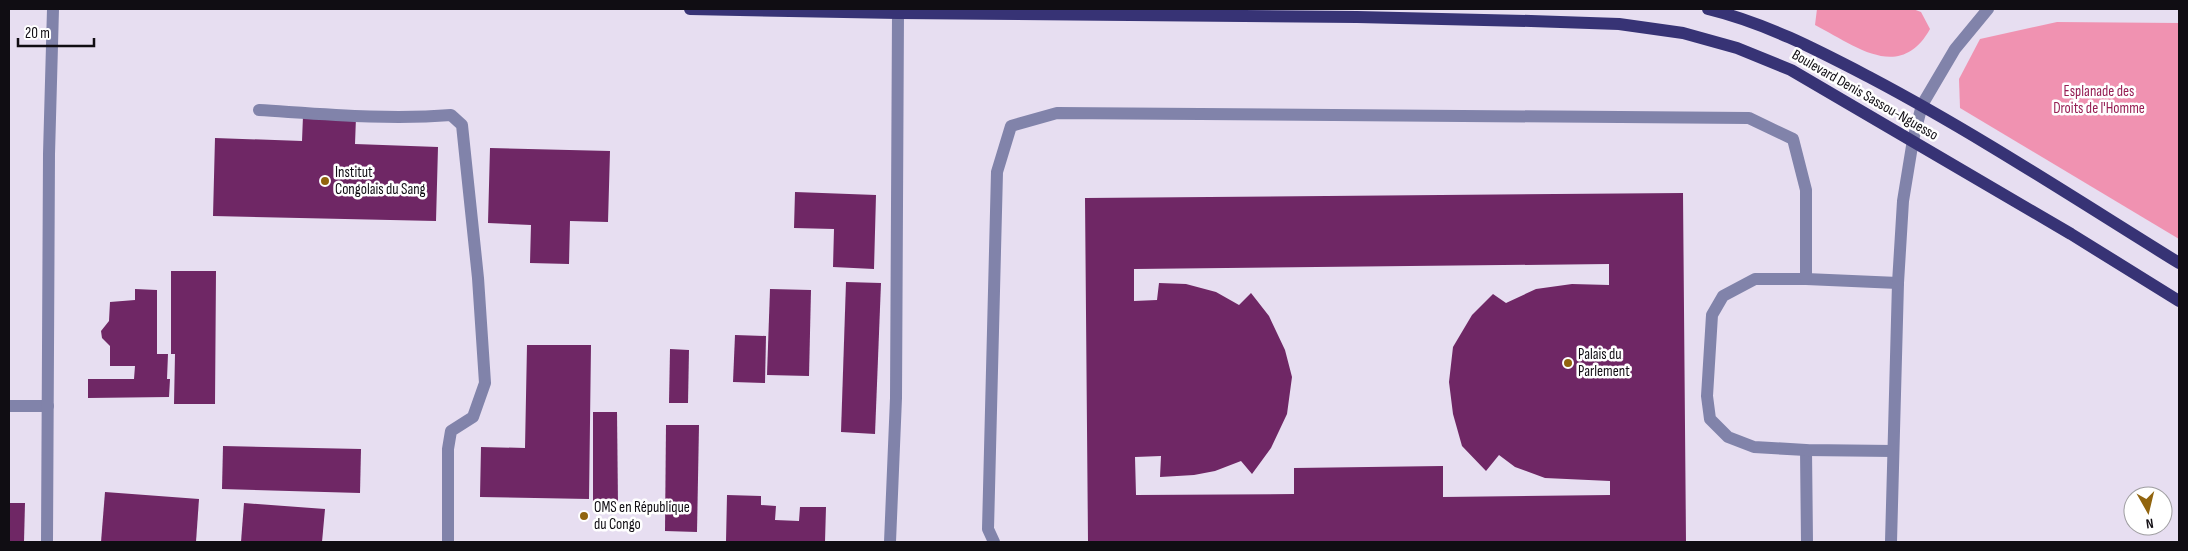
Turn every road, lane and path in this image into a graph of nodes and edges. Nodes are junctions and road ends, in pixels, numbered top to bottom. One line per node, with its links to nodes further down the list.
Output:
1 (52, 9): 14 (street)
2 (690, 9): 5 (main road, Boulevard Denis Sassou-Nguesso)
3 (1708, 9): 6 (main road, Boulevard Denis Sassou-Nguesso)
4 (1988, 9): 6 (street)
5 (898, 13): 8 (main road, Boulevard Denis Sassou-Nguesso); 19 (street)
6 (1922, 105): 8 (street); 9 (main road, Boulevard Denis Sassou-Nguesso)
7 (259, 110): 18 (street)
8 (1913, 140): 11 (street); 12 (main road, Boulevard Denis Sassou-Nguesso)
9 (2179, 263)
10 (1806, 279): 11 (street); 15 (street); 20 (street)
11 (1898, 283): 16 (street)
12 (2179, 301)
13 (9, 406): 14 (street)
14 (48, 406): 17 (street)
15 (1806, 450): 16 (street); 21 (street)
16 (1893, 451): 22 (street)
17 (47, 542)
18 (448, 542)
19 (890, 542)
20 (994, 542)
21 (1807, 542)
22 (1891, 542)

